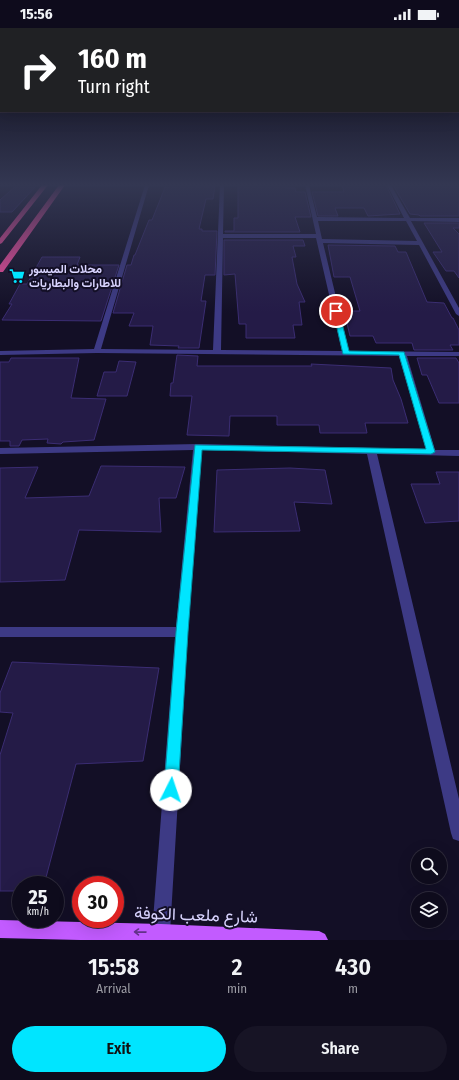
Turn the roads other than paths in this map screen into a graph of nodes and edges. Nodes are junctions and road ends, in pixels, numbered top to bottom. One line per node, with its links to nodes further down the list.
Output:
1 (11, 228): 9 (highway)
2 (30, 228): 11 (highway)
3 (134, 228): 14 (street)
4 (220, 228): 7 (street)
5 (317, 228): 8 (street)
6 (412, 228): 10 (street)
7 (220, 236): 8 (street); 15 (street)
8 (319, 238): 10 (street); 17 (street)
9 (2, 239): 11 (highway)
10 (421, 243): 13 (street)
11 (16, 248): 12 (highway)
12 (0, 270)
13 (459, 314)
14 (97, 351): 15 (street); 16 (street)
15 (217, 352): 17 (street)
16 (0, 353)
17 (346, 353): 18 (street)
18 (402, 353): 19 (street); 23 (street)
19 (459, 354)
20 (198, 447): 21 (street); 22 (street); 26 (street)
21 (371, 450): 23 (street); 27 (street)
22 (0, 451)
23 (431, 452): 24 (street)
24 (459, 453)
25 (0, 632): 26 (street)
26 (182, 632): 29 (street)
27 (459, 833)
28 (0, 929): 29 (main road, شارع ملعب الكوفة, one-way to 28)
29 (161, 933): 30 (main road, شارع ملعب الكوفة)
30 (319, 940)

